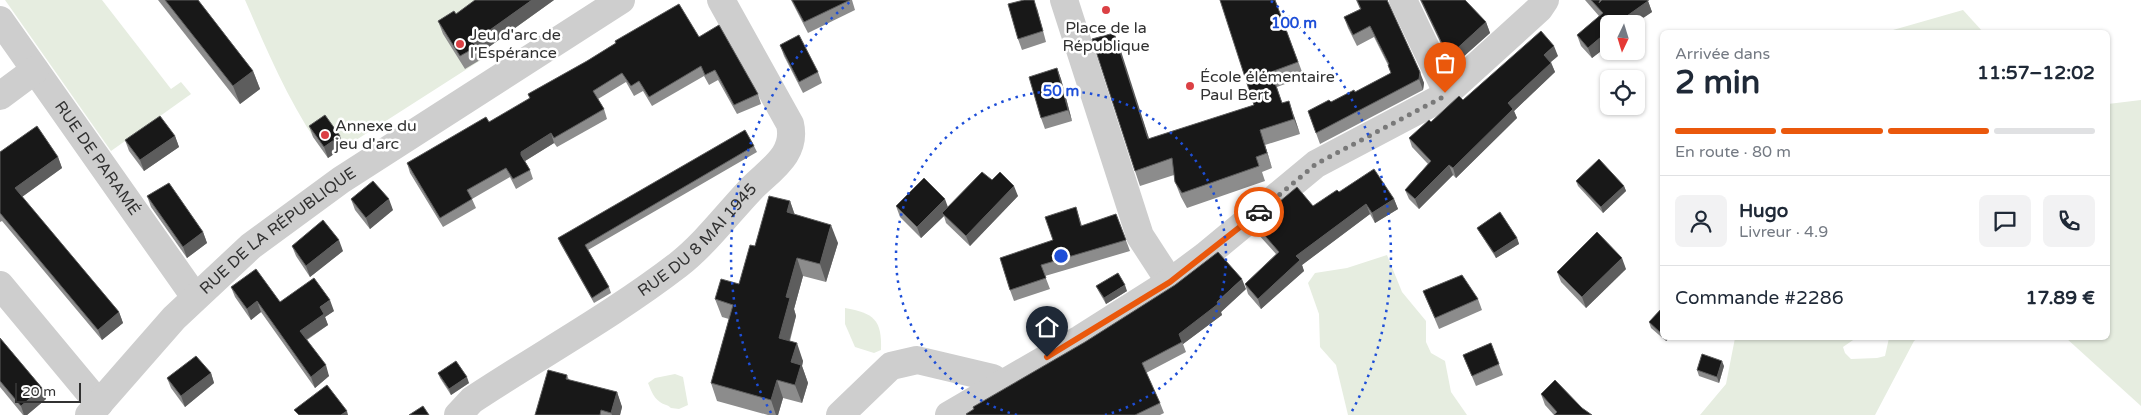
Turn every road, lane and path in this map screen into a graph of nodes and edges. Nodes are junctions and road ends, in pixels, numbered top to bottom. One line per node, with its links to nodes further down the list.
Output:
1 (621, 0): 12 (street, RUE DE LA RÉPUBLIQUE)
2 (720, 0): 15 (street, RUE DU 8 MAI 1945)
3 (1064, 0): 10 (street)
4 (1403, 0): 8 (street)
5 (1545, 0): 8 (street)
6 (0, 20): 7 (street, RUE DE PARAMÉ)
7 (35, 70): 9 (street); 12 (street, RUE DE PARAMÉ)
8 (1445, 93): 10 (street)
9 (0, 96)
10 (1170, 282): 13 (street)
11 (0, 285): 14 (street)
12 (195, 297): 14 (street, RUE DE LA RÉPUBLIQUE)
13 (999, 384): 16 (street); 17 (street)
14 (94, 409)
15 (458, 415)
16 (840, 415)
17 (949, 415)

